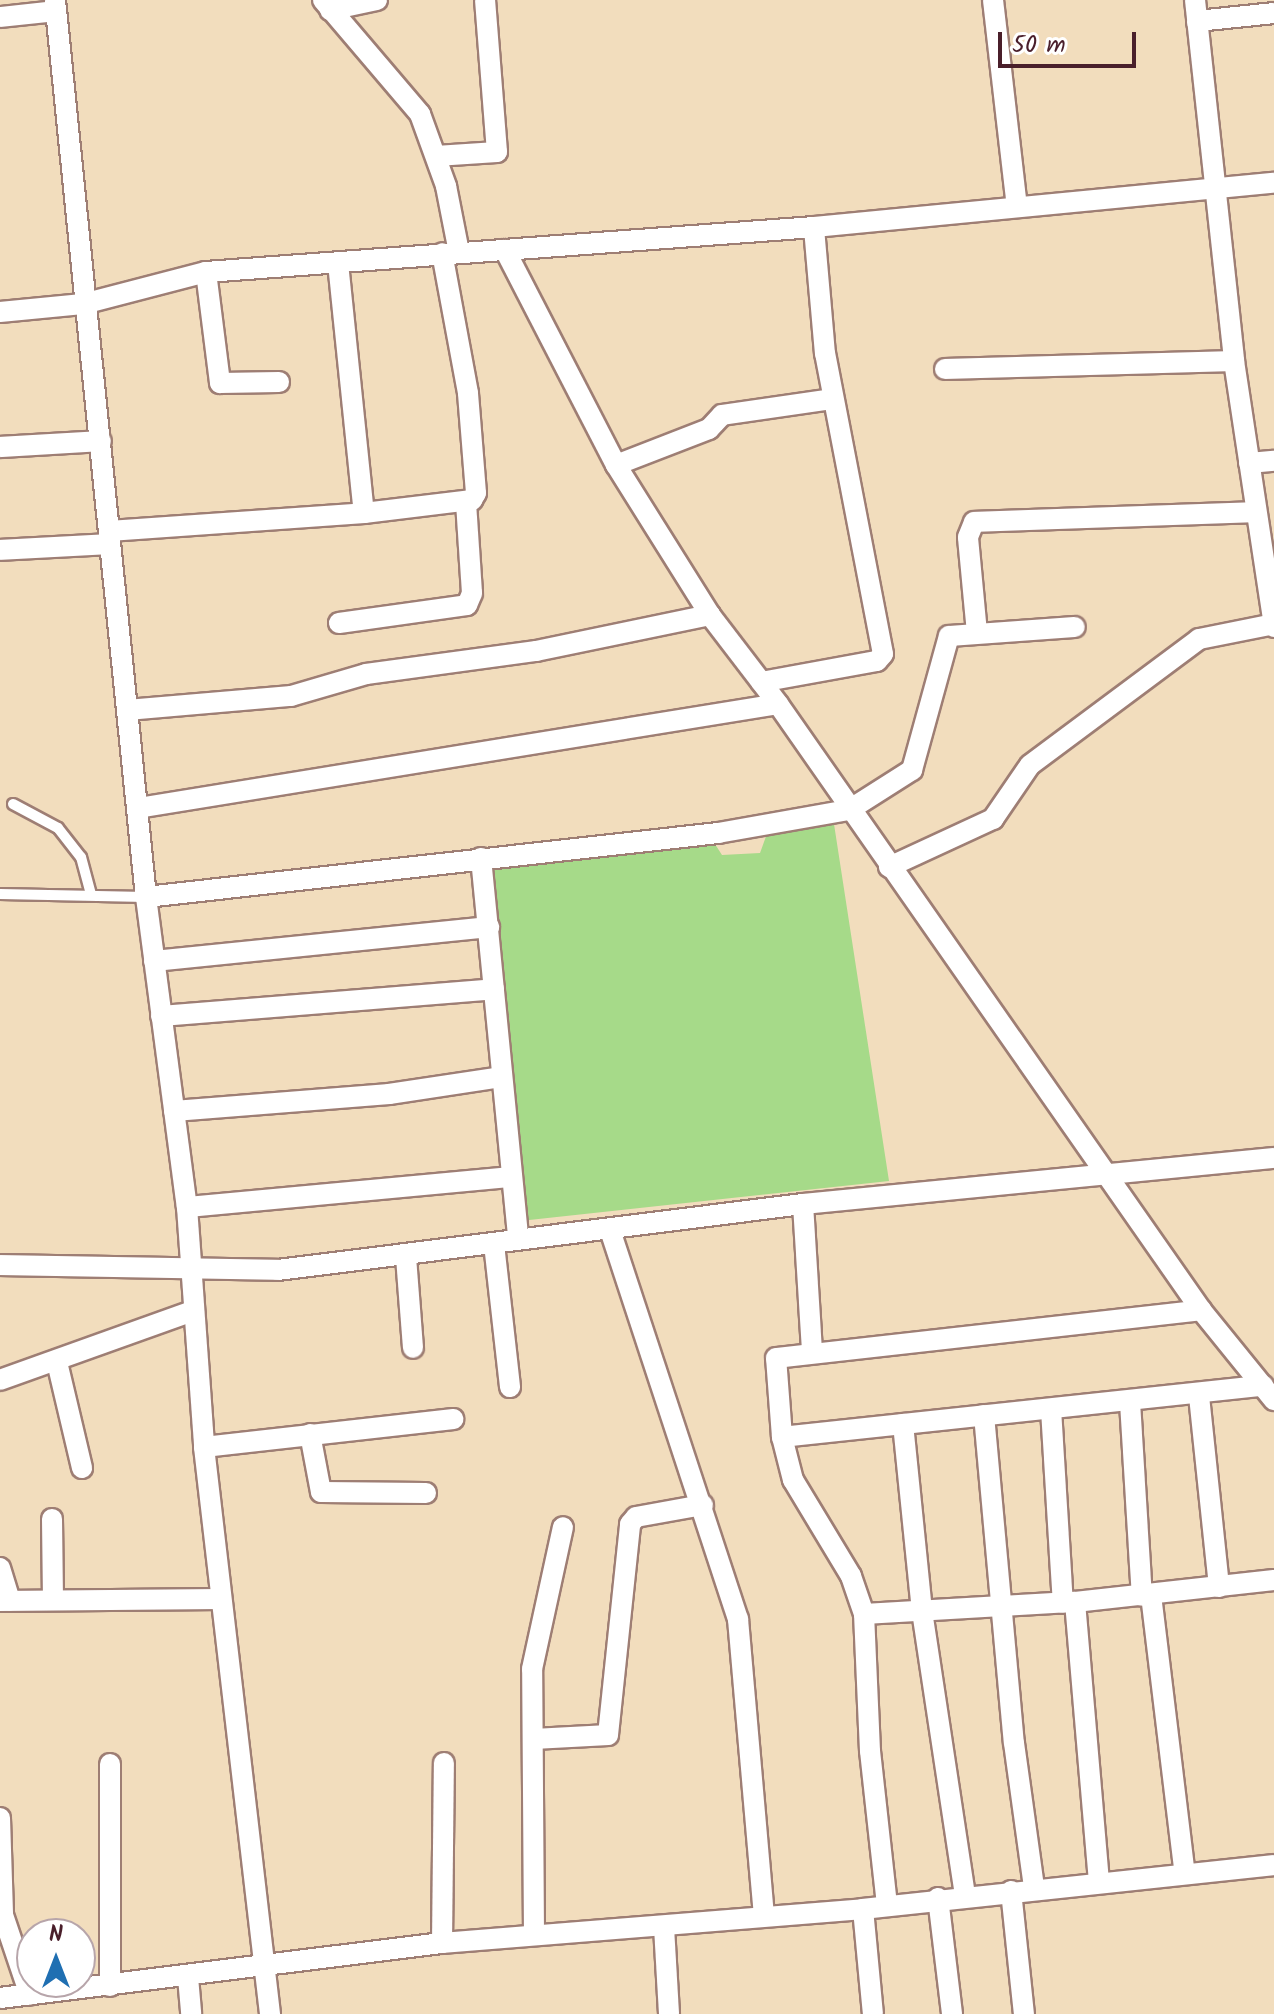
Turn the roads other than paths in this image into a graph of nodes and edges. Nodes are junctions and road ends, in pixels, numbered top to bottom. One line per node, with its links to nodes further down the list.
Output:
1 (377, 0): 5 (street)
2 (485, 0): 9 (street)
3 (993, 0): 12 (street)
4 (55, 5): 8 (street); 18 (street)
5 (327, 5): 9 (street)
6 (1196, 10): 7 (street); 11 (street)
7 (1274, 13)
8 (0, 17)
9 (436, 156): 15 (street)
10 (1274, 183): 11 (street)
11 (1217, 186): 12 (street); 20 (street)
12 (1017, 206): 13 (street)
13 (814, 227): 14 (street); 23 (street)
14 (505, 250): 15 (street); 28 (street)
15 (451, 252): 16 (street); 29 (street)
16 (338, 263): 17 (street); 31 (street)
17 (206, 272): 18 (street); 22 (street)
18 (83, 304): 19 (street); 24 (street)
19 (0, 312)
20 (1234, 361): 21 (street); 27 (street)
21 (945, 369)
22 (279, 382)
23 (832, 399): 28 (street); 40 (street)
24 (101, 441): 25 (street); 32 (street)
25 (0, 447)
26 (1274, 461): 27 (street)
27 (1249, 463): 30 (street)
28 (616, 465): 35 (street)
29 (466, 502): 31 (street); 36 (street)
30 (1256, 512): 34 (street); 39 (street)
31 (364, 513): 32 (street)
32 (110, 538): 33 (street); 42 (street)
33 (0, 550)
34 (1268, 553): 37 (street)
35 (710, 615): 40 (street); 42 (street)
36 (339, 623)
37 (1274, 626): 47 (street)
38 (1075, 627): 39 (street)
39 (977, 633): 45 (street)
40 (761, 682): 41 (street)
41 (778, 704): 44 (street); 45 (street)
42 (127, 710): 44 (street)
43 (13, 804): 49 (lane)
44 (138, 808): 50 (street)
45 (849, 810): 46 (street); 47 (street)
46 (481, 858): 50 (street); 51 (street)
47 (889, 867): 58 (street)
48 (0, 894): 49 (lane)
49 (91, 895): 50 (lane)
50 (146, 897): 52 (street)
51 (489, 927): 52 (street); 53 (street)
52 (154, 961): 54 (street)
53 (494, 989): 54 (street); 55 (street)
54 (161, 1016): 56 (street)
55 (501, 1077): 56 (street); 59 (street)
56 (174, 1111): 61 (street)
57 (1274, 1158): 58 (street)
58 (1110, 1176): 60 (street); 68 (street)
59 (510, 1177): 61 (street); 63 (street)
60 (803, 1204): 62 (street); 71 (street)
61 (187, 1207): 67 (street)
62 (610, 1230): 63 (street); 87 (street)
63 (518, 1238): 64 (street)
64 (494, 1244): 65 (street); 74 (street)
65 (406, 1257): 67 (street); 70 (street)
66 (0, 1265): 67 (street)
67 (189, 1270): 69 (street)
68 (1201, 1310): 71 (street); 75 (street)
69 (193, 1311): 72 (street); 84 (street)
70 (413, 1348)
71 (812, 1352): 83 (street)
72 (57, 1362): 73 (street); 85 (street)
73 (0, 1380)
74 (510, 1387)
75 (1268, 1393): 76 (street)
76 (1199, 1396): 77 (street); 92 (street)
77 (1130, 1402): 78 (street); 93 (street)
78 (1051, 1409): 79 (street); 97 (street)
79 (984, 1415): 81 (street); 98 (street)
80 (453, 1419): 82 (street)
81 (903, 1424): 83 (street); 99 (street)
82 (310, 1434): 84 (street); 86 (street)
83 (782, 1437): 100 (street)
84 (204, 1447): 95 (street)
85 (82, 1468)
86 (426, 1493)
87 (703, 1505): 101 (street); 114 (street)
88 (52, 1519): 94 (street)
89 (563, 1527): 101 (street)
90 (0, 1568): 96 (street)
91 (1274, 1580): 92 (street)
92 (1219, 1587): 93 (street)
93 (1146, 1595): 97 (street); 106 (street)
94 (53, 1597): 95 (street); 96 (street)
95 (221, 1599): 119 (street)
96 (5, 1600)
97 (1069, 1602): 98 (street); 107 (street)
98 (1001, 1607): 99 (street); 108 (street)
99 (922, 1611): 100 (street); 110 (street)
100 (864, 1614): 112 (street)
101 (534, 1739): 116 (street)
102 (444, 1763): 117 (street)
103 (110, 1764): 121 (street)
104 (0, 1818): 118 (street)
105 (1274, 1865): 106 (street)
106 (1185, 1874): 107 (street)
107 (1099, 1881): 108 (street)
108 (1034, 1887): 109 (street)
109 (1011, 1891): 110 (street); 128 (street)
110 (965, 1896): 111 (street)
111 (938, 1898): 112 (street); 127 (street)
112 (887, 1905): 113 (street)
113 (863, 1909): 114 (street); 126 (street)
114 (764, 1916): 115 (street)
115 (664, 1927): 116 (street); 125 (street)
116 (534, 1934): 117 (street)
117 (442, 1943): 119 (street)
118 (16, 1954)
119 (264, 1965): 120 (street); 124 (street)
120 (188, 1977): 121 (street); 123 (street)
121 (110, 1986): 122 (street)
122 (96, 1988)
123 (191, 2014)
124 (270, 2014)
125 (669, 2014)
126 (873, 2014)
127 (952, 2014)
128 (1024, 2014)

